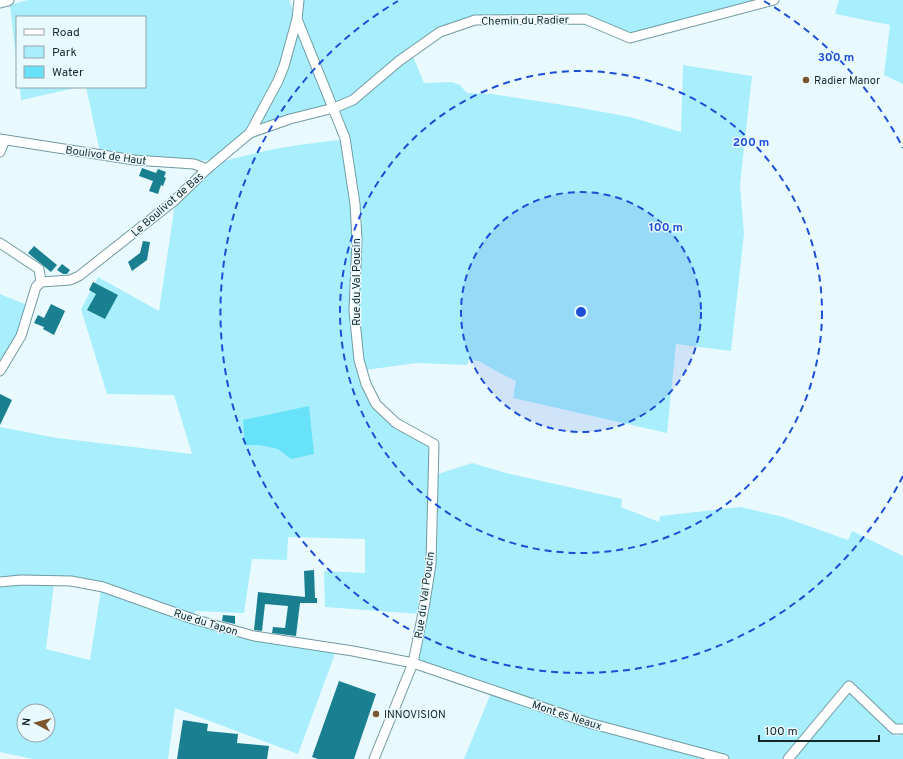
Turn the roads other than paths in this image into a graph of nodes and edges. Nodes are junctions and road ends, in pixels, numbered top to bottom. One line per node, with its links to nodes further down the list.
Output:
1 (8, 0): 4 (street)
2 (299, 0): 5 (street, Le Boulivot de Bas)
3 (774, 0): 6 (street, Chemin du Radier)
4 (0, 2)
5 (297, 19): 6 (street, Rue du Val Poucin); 7 (street, Le Boulivot de Bas)
6 (334, 108): 7 (street, Chemin du Radier); 15 (street, Rue du Val Poucin)
7 (250, 133): 10 (street, Le Boulivot de Bas)
8 (2, 139): 9 (street); 10 (street, Boulivot de Haut)
9 (0, 152)
10 (207, 169): 12 (street, Le Boulivot de Bas)
11 (0, 242): 12 (street)
12 (41, 282): 13 (street)
13 (0, 371)
14 (0, 582): 15 (street, Rue du Tapon)
15 (413, 663): 17 (street); 18 (street, Mont es Neaux)
16 (903, 729): 19 (street)
17 (374, 759)
18 (724, 759)
19 (788, 759)

